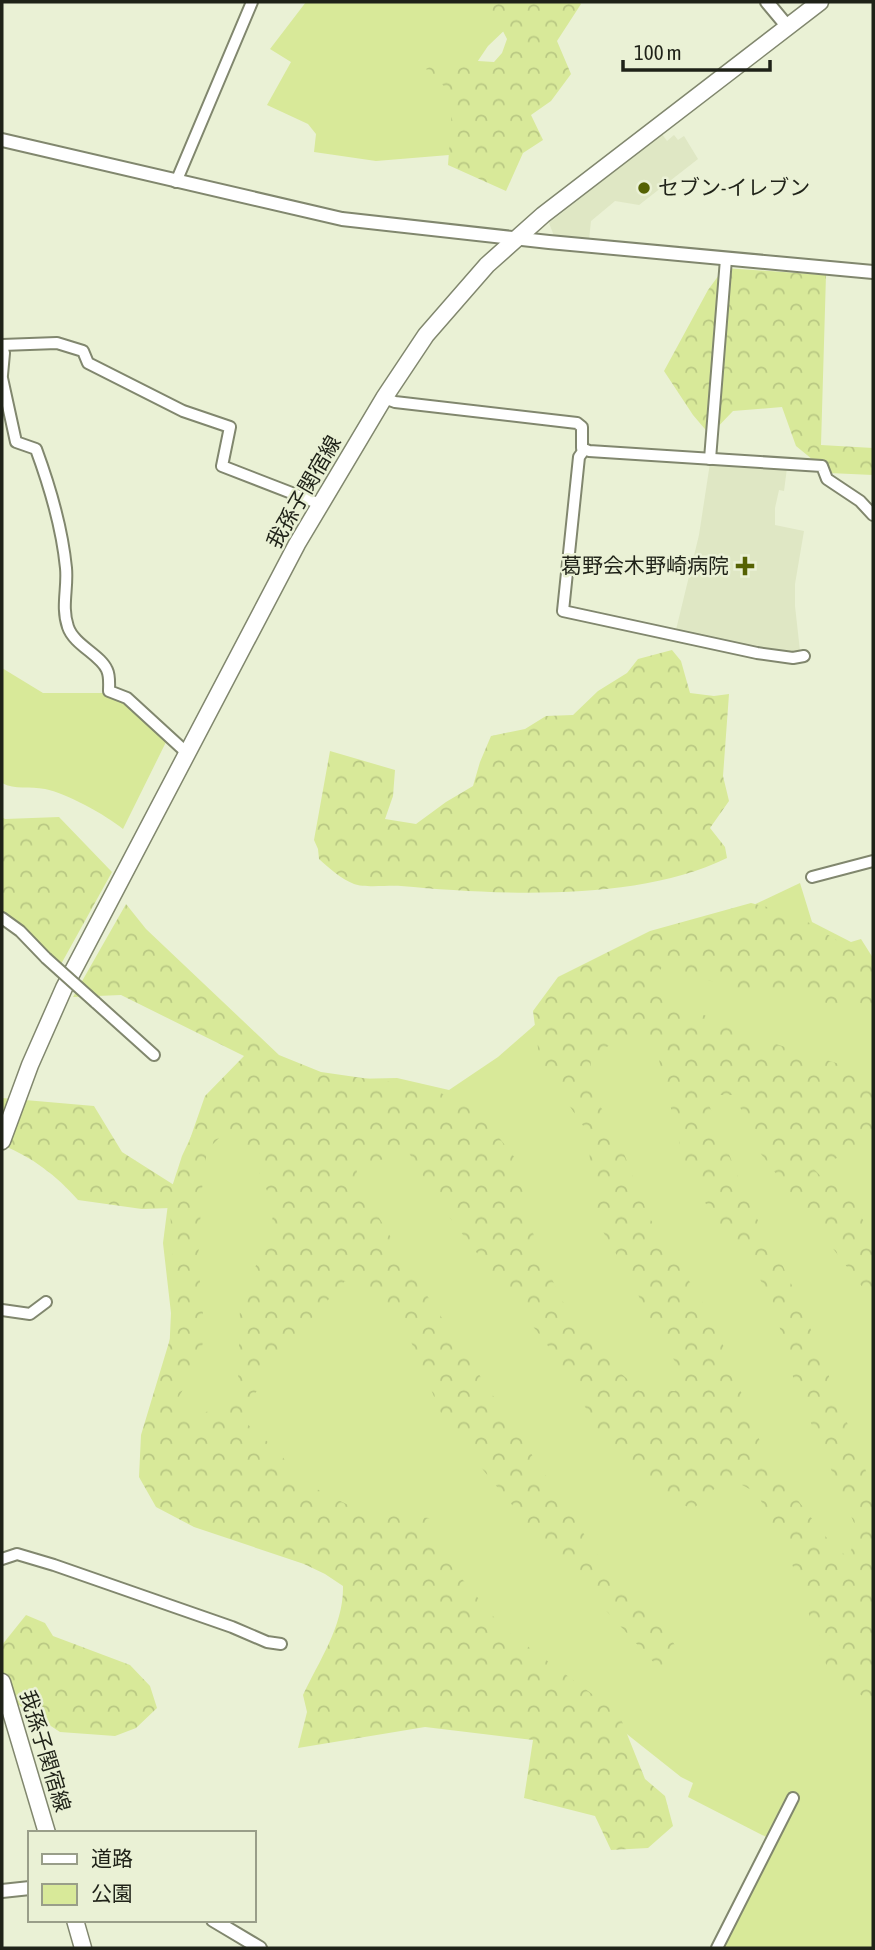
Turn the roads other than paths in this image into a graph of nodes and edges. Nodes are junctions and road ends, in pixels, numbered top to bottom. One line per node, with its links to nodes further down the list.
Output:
1 (252, 2): 6 (street)
2 (767, 2): 4 (street)
3 (820, 2): 4 (main road, 我孫子関宿線)
4 (787, 26): 7 (main road, 我孫子関宿線)
5 (2, 141): 6 (street)
6 (176, 182): 7 (street)
7 (515, 238): 8 (street); 12 (main road, 我孫子関宿線)
8 (726, 259): 9 (street); 14 (street)
9 (873, 272)
10 (2, 345): 11 (street); 15 (street)
11 (2, 376): 18 (street)
12 (384, 398): 13 (street); 15 (main road, 我孫子関宿線)
13 (583, 450): 14 (street); 17 (street)
14 (710, 459): 16 (street)
15 (320, 504): 18 (main road, 我孫子関宿線)
16 (873, 515)
17 (804, 656)
18 (187, 753): 23 (main road, 我孫子関宿線)
19 (873, 861): 20 (street)
20 (812, 877)
21 (2, 918): 22 (street, bridge)
22 (153, 1055)
23 (2, 1141)
24 (46, 1302): 25 (street)
25 (2, 1310)
26 (2, 1559): 27 (street)
27 (281, 1644)
28 (2, 1682): 30 (main road, 我孫子関宿線)
29 (793, 1798): 37 (street)
30 (46, 1831)
31 (28, 1888): 32 (street)
32 (2, 1891)
33 (76, 1922): 35 (main road)
34 (216, 1922): 36 (street)
35 (83, 1948)
36 (260, 1948)
37 (717, 1948)

